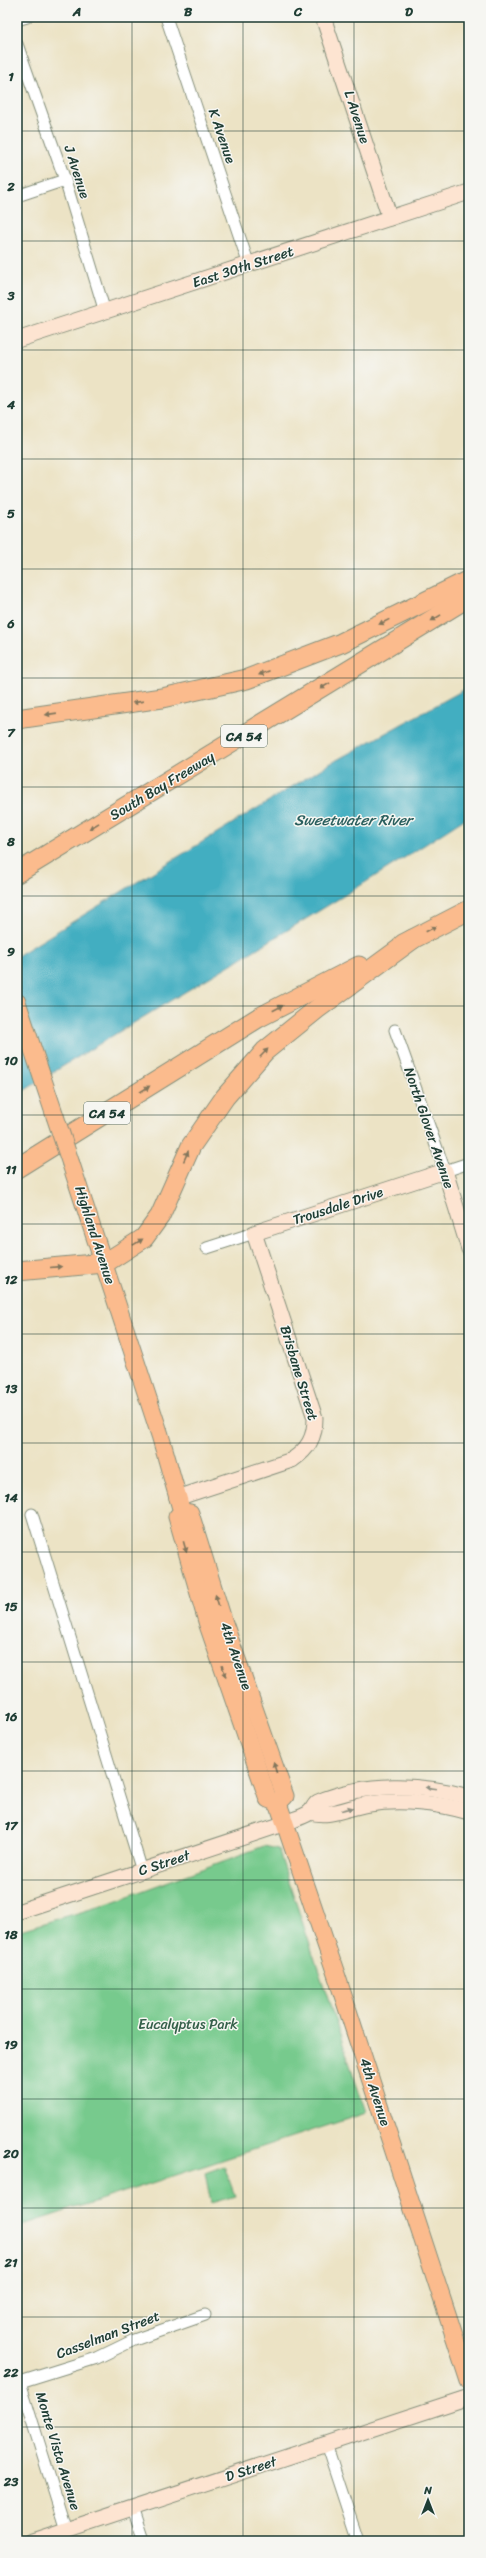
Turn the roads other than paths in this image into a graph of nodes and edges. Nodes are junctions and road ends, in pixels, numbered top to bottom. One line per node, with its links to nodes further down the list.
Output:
1 (27, 17): 4 (street)
2 (166, 17): 10 (street, K Avenue)
3 (323, 17): 9 (street, L Avenue)
4 (17, 20)
5 (17, 44): 6 (street, J Avenue)
6 (65, 180): 8 (street); 11 (street, J Avenue)
7 (469, 192): 9 (street, East 30th Street)
8 (17, 196)
9 (390, 218): 10 (street, East 30th Street)
10 (249, 265): 11 (street, East 30th Street)
11 (105, 312): 12 (street, East 30th Street)
12 (17, 340)
13 (469, 580): 15 (highway, one-way to 15)
14 (469, 598): 16 (highway, South Bay Freeway / CA 54, one-way to 16)
15 (17, 720)
16 (17, 873)
17 (469, 910): 18 (highway, CA 54, one-way to 17)
18 (413, 939): 22 (highway, CA 54, one-way to 18); 27 (highway, one-way to 18)
19 (17, 1002): 27 (main road, Highland Avenue, bridge)
20 (395, 1030): 23 (street, North Glover Avenue)
21 (469, 1163): 23 (street, Trousdale Drive)
22 (17, 1168)
23 (445, 1171): 24 (street, Trousdale Drive); 26 (street, North Glover Avenue)
24 (254, 1233): 25 (street, Trousdale Drive); 30 (street, Brisbane Street)
25 (207, 1248)
26 (469, 1249)
27 (105, 1263): 28 (highway, one-way to 27); 29 (main road, Highland Avenue)
28 (17, 1271)
29 (170, 1469): 30 (main road, 4th Avenue)
30 (180, 1505): 35 (main road, 4th Avenue)
31 (32, 1514): 36 (street)
32 (469, 1797): 33 (street, C Street, one-way to 33)
33 (310, 1812): 34 (street, one-way to 34); 35 (street, C Street)
34 (469, 1812)
35 (283, 1824): 36 (street, C Street); 39 (main road, 4th Avenue)
36 (142, 1870): 37 (street, C Street)
37 (17, 1912)
38 (206, 2315): 40 (street, Casselman Street)
39 (469, 2381)
40 (20, 2382): 44 (street, Monte Vista Avenue)
41 (469, 2397): 42 (street, D Street)
42 (326, 2444): 43 (street, D Street); 47 (street)
43 (133, 2508): 44 (street, D Street); 46 (street)
44 (66, 2530): 45 (street, D Street)
45 (32, 2541)
46 (144, 2541)
47 (358, 2541)

